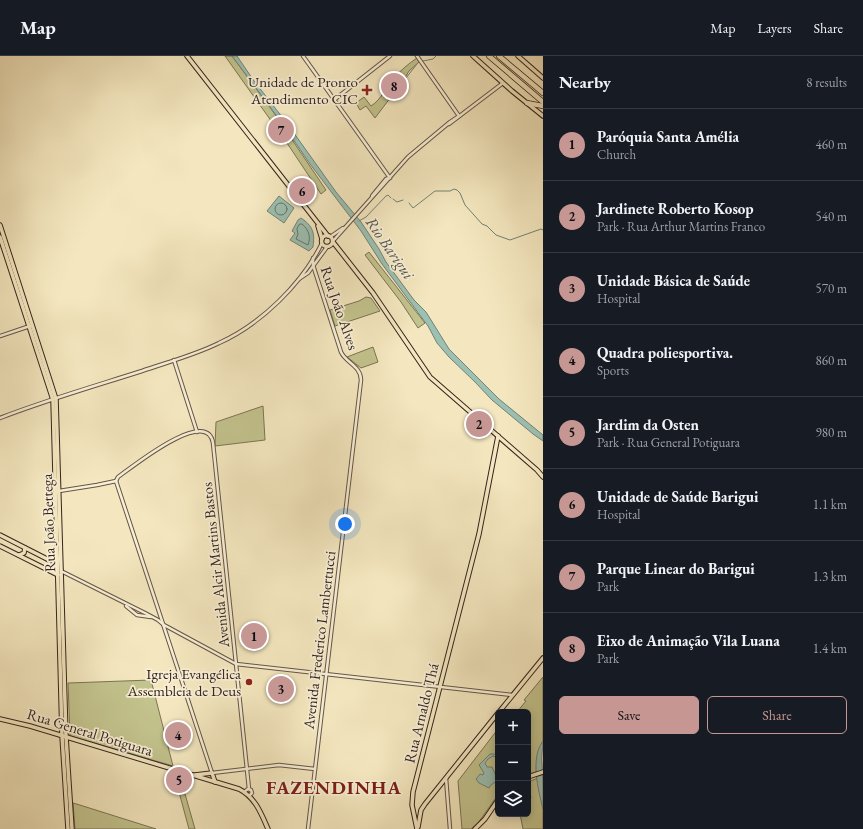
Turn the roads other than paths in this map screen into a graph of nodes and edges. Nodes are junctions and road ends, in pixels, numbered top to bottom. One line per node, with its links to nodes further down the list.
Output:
1 (186, 56): 19 (main road)
2 (303, 56): 12 (street)
3 (390, 56): 12 (street)
4 (417, 56): 16 (street)
5 (473, 56): 10 (main road)
6 (489, 56): 13 (highway)
7 (499, 56): 11 (highway)
8 (518, 56): 9 (main road)
9 (543, 78)
10 (503, 83): 14 (main road); 16 (street)
11 (543, 93)
12 (334, 100): 18 (street)
13 (543, 102)
14 (527, 103): 15 (highway); 17 (main road)
15 (543, 106)
16 (459, 116): 18 (street)
17 (543, 116)
18 (390, 178): 21 (street)
19 (316, 222): 22 (main road); 24 (main road)
20 (0, 225): 27 (main road, Rua João Bettega)
21 (346, 225): 22 (street); 25 (street)
22 (329, 236): 24 (main road); 25 (main road)
23 (0, 237): 27 (main road, Rua João Bettega)
24 (322, 241): 26 (main road); 29 (street)
25 (333, 241): 26 (main road); 28 (main road)
26 (328, 247): 28 (main road); 30 (street)
27 (7, 252): 32 (main road, Rua João Bettega)
28 (340, 253): 39 (main road)
29 (313, 258): 30 (street, Rua João Alves); 31 (street)
30 (313, 265): 31 (street); 35 (street, Rua João Alves)
31 (297, 280): 34 (street)
32 (30, 325): 33 (street); 36 (main road, Rua João Bettega)
33 (0, 336)
34 (174, 360): 36 (street); 38 (street)
35 (350, 362): 59 (street, Avenida Frederico Lambertucci)
36 (54, 399): 37 (street); 42 (main road, Rua João Bettega)
37 (0, 418)
38 (197, 432): 41 (street); 58 (street, Avenida Alcir Martins Bastos)
39 (498, 436): 40 (main road); 60 (main road, Rua Arnaldo Thá)
40 (543, 477)
41 (116, 481): 43 (street); 56 (street)
42 (57, 482): 43 (main road, Rua João Bettega); 44 (main road, Rua João Bettega)
43 (59, 491): 44 (main road, Rua João Bettega)
44 (57, 496): 46 (main road, Rua João Bettega)
45 (0, 535): 48 (main road)
46 (58, 538): 50 (main road, Rua João Bettega); 51 (main road, Rua João Bettega)
47 (0, 546): 49 (main road)
48 (25, 548): 49 (main road); 50 (main road)
49 (19, 555): 52 (main road)
50 (57, 559): 52 (main road, Rua João Bettega)
51 (61, 571): 53 (main road, Rua João Bettega); 54 (street)
52 (58, 575): 53 (main road, Rua João Bettega)
53 (60, 583): 65 (main road, Rua João Bettega)
54 (124, 604): 55 (street); 55 (street)
55 (152, 617): 56 (street)
56 (164, 626): 58 (street); 69 (street)
57 (543, 658): 61 (main road)
58 (236, 664): 59 (street); 66 (street, Avenida Alcir Martins Bastos)
59 (326, 674): 60 (street); 67 (street, Avenida Frederico Lambertucci)
60 (440, 687): 61 (street); 80 (main road, Rua Arnaldo Thá)
61 (512, 695): 62 (main road)
62 (500, 709)
63 (495, 716): 71 (main road)
64 (0, 719): 65 (main road, Rua General Potiguara)
65 (64, 736): 70 (main road, Rua General Potiguara); 82 (main road, Rua João Bettega)
66 (247, 769): 67 (street); 69 (street); 75 (street, Avenida Alcir Martins Bastos)
67 (315, 769): 86 (street, Avenida Frederico Lambertucci)
68 (543, 772): 72 (main road)
69 (212, 773): 70 (main road); 73 (main road)
70 (192, 775): 73 (main road, Rua General Potiguara)
71 (446, 776): 74 (main road); 76 (street)
72 (531, 777)
73 (215, 782): 77 (main road, Rua General Potiguara)
74 (440, 784): 76 (street); 81 (main road)
75 (249, 789): 77 (street); 78 (street, Avenida Alcir Martins Bastos)
76 (446, 789): 88 (street)
77 (244, 792): 78 (main road, Rua General Potiguara)
78 (249, 796): 85 (main road, Rua General Potiguara)
79 (495, 804): 89 (main road)
80 (413, 809): 81 (main road); 87 (main road, Rua Arnaldo Thá)
81 (422, 810): 87 (main road)
82 (69, 814): 83 (main road, Rua João Bettega); 84 (main road, Rua João Bettega)
83 (68, 829)
84 (72, 829)
85 (268, 829)
86 (308, 829)
87 (417, 829)
88 (450, 829)
89 (475, 829)

